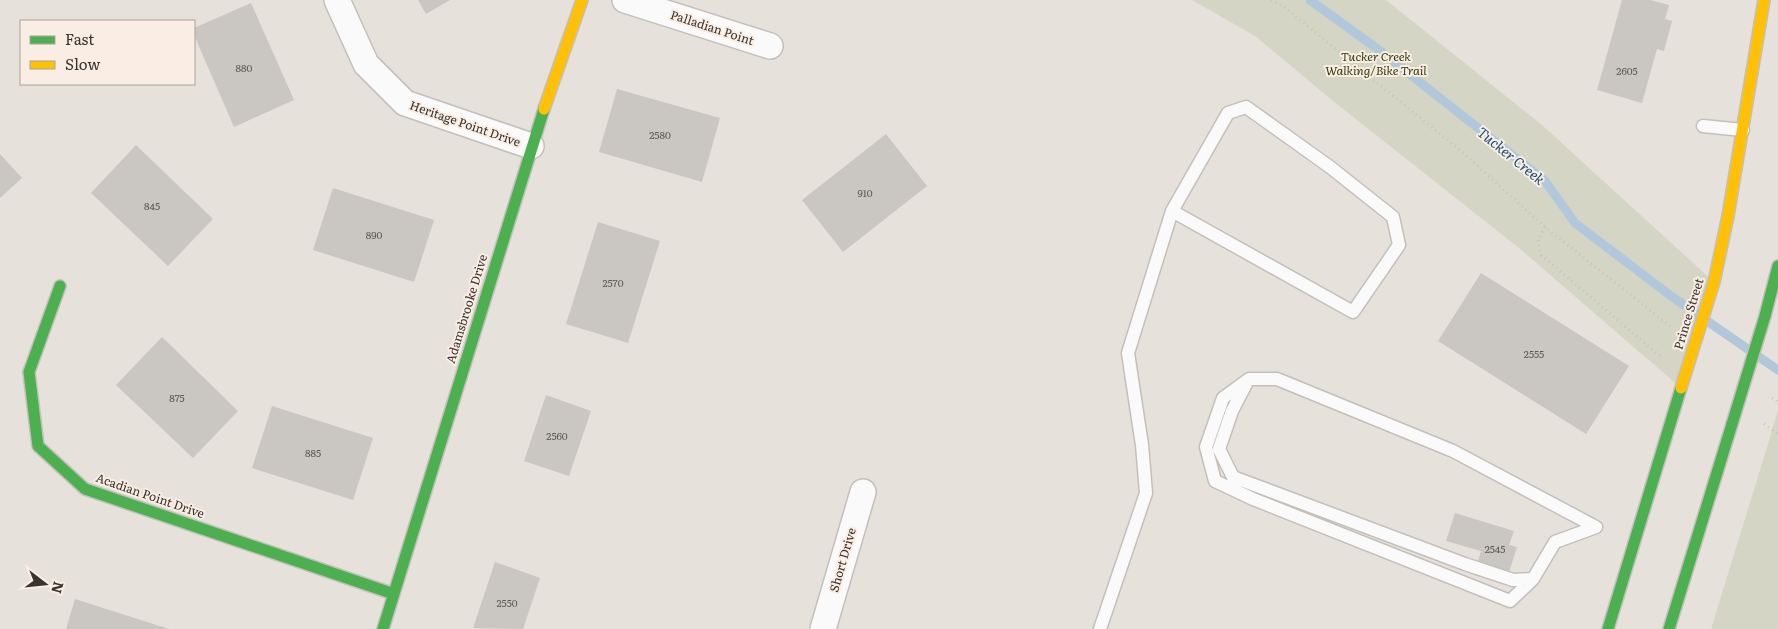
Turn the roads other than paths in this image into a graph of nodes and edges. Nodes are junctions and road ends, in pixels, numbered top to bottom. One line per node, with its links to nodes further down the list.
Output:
1 (336, 0): 8 (street, Heritage Point Drive)
2 (582, 0): 8 (street, Adamsbrooke Drive)
3 (624, 0): 5 (street, Palladian Point)
4 (1764, 0): 7 (street, Prince Street)
5 (770, 46)
6 (1703, 126): 7 (lane)
7 (1743, 130): 19 (street, Prince Street, bridge)
8 (531, 146): 15 (street, Adamsbrooke Drive)
9 (1172, 211): 9 (lane); 18 (lane)
10 (1778, 266): 20 (street, bridge)
11 (60, 286): 15 (street, Acadian Point Drive)
12 (1248, 379): 14 (lane); 14 (lane); 14 (lane)
13 (863, 492): 17 (street, Short Drive)
14 (1533, 579)
15 (394, 594): 16 (street, Adamsbrooke Drive)
16 (383, 629)
17 (823, 629)
18 (1100, 629)
19 (1608, 629)
20 (1669, 629)

